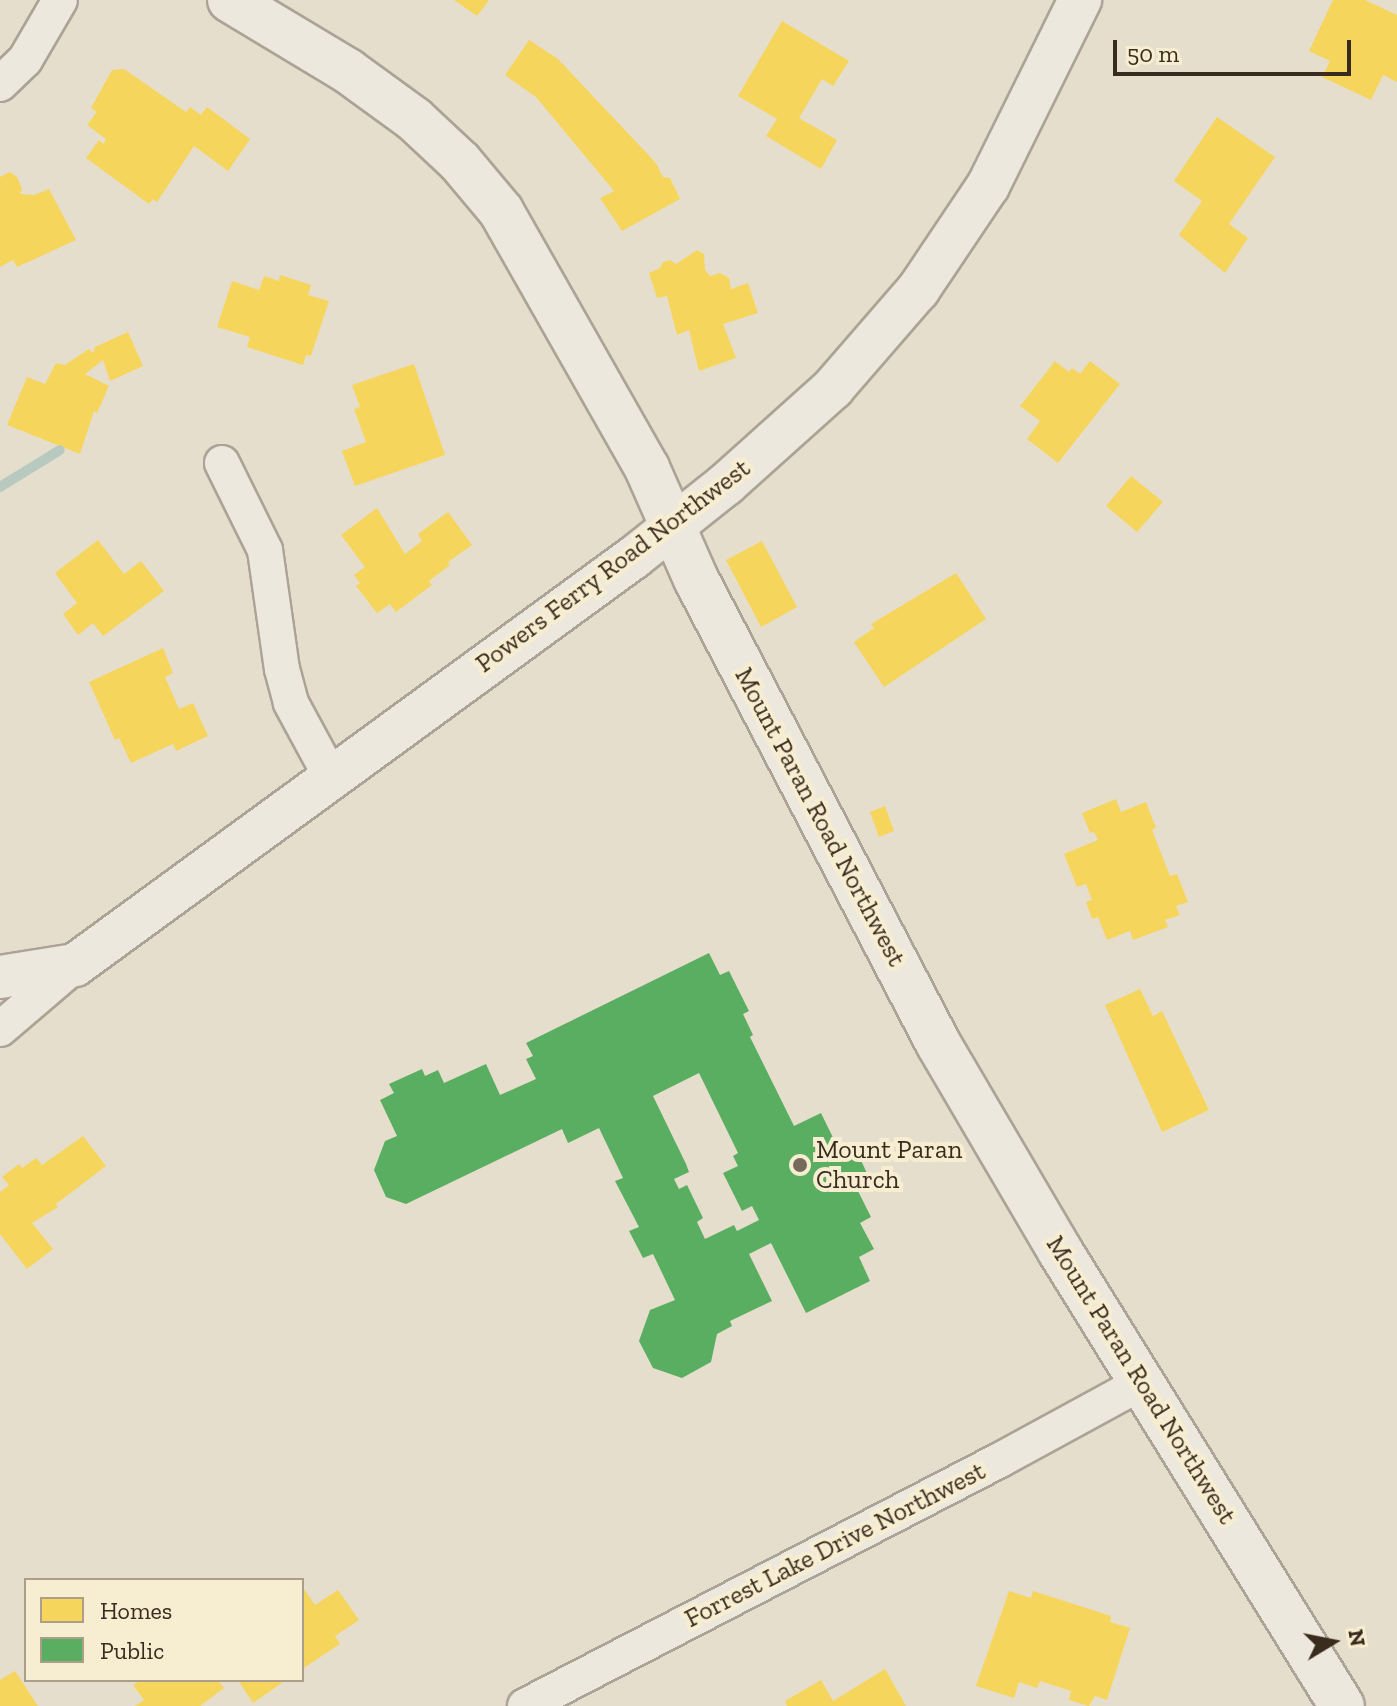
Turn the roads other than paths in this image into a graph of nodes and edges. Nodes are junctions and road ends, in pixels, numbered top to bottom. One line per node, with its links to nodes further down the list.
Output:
1 (60, 0): 4 (street)
2 (230, 0): 6 (main road, Mount Paran Road Northwest)
3 (1080, 0): 6 (street, Powers Ferry Road Northwest)
4 (0, 84)
5 (222, 463): 7 (street)
6 (672, 527): 7 (street, Powers Ferry Road Northwest); 11 (main road, Mount Paran Road Northwest)
7 (331, 777): 8 (street, Powers Ferry Road Northwest)
8 (75, 965): 9 (street, Powers Ferry Road Northwest); 10 (street)
9 (0, 977)
10 (0, 1029)
11 (1143, 1382): 12 (street, Forrest Lake Drive Northwest); 13 (main road, Mount Paran Road Northwest)
12 (525, 1706)
13 (1342, 1706)

